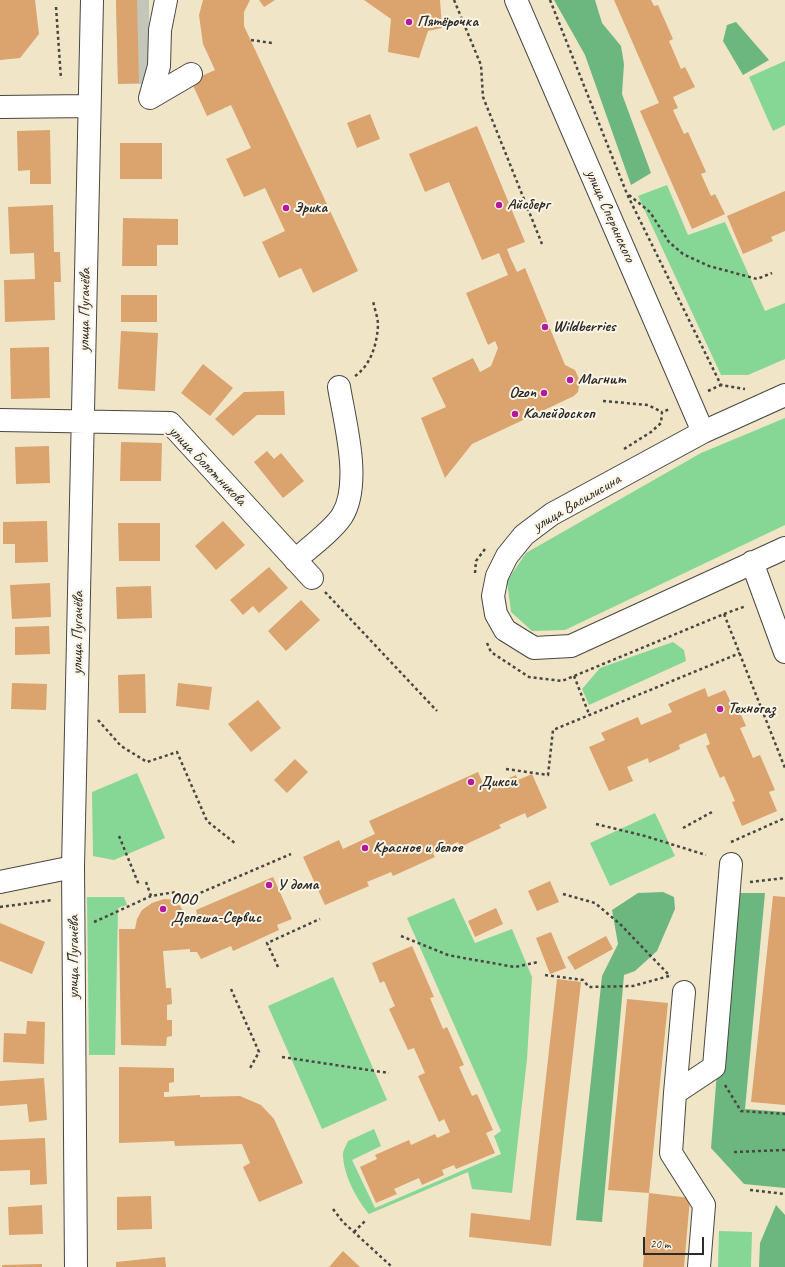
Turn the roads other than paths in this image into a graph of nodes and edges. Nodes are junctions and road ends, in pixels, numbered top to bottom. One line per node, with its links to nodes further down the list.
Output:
1 (92, 0): 5 (street, улица Пугачёва)
2 (166, 0): 4 (street)
3 (516, 0): 11 (street, улица Сперанского)
4 (191, 74)
5 (89, 106): 6 (street); 10 (street, улица Пугачёва)
6 (0, 107)
7 (339, 387): 13 (street)
8 (785, 395): 11 (street, улица Василисина)
9 (0, 420): 10 (street, улица Болотникова)
10 (82, 420): 13 (street, улица Болотникова); 18 (street, улица Пугачёва)
11 (703, 432): 14 (street, улица Василисина)
12 (785, 548): 14 (street, улица Василисина)
13 (295, 560): 15 (street, улица Болотникова)
14 (752, 562): 16 (street)
15 (312, 578)
16 (785, 652)
17 (729, 854): 21 (street)
18 (73, 867): 19 (street); 22 (street, улица Пугачёва)
19 (0, 882)
20 (676, 984): 21 (street)
21 (675, 1093): 23 (street)
22 (76, 1267)
23 (699, 1267)

